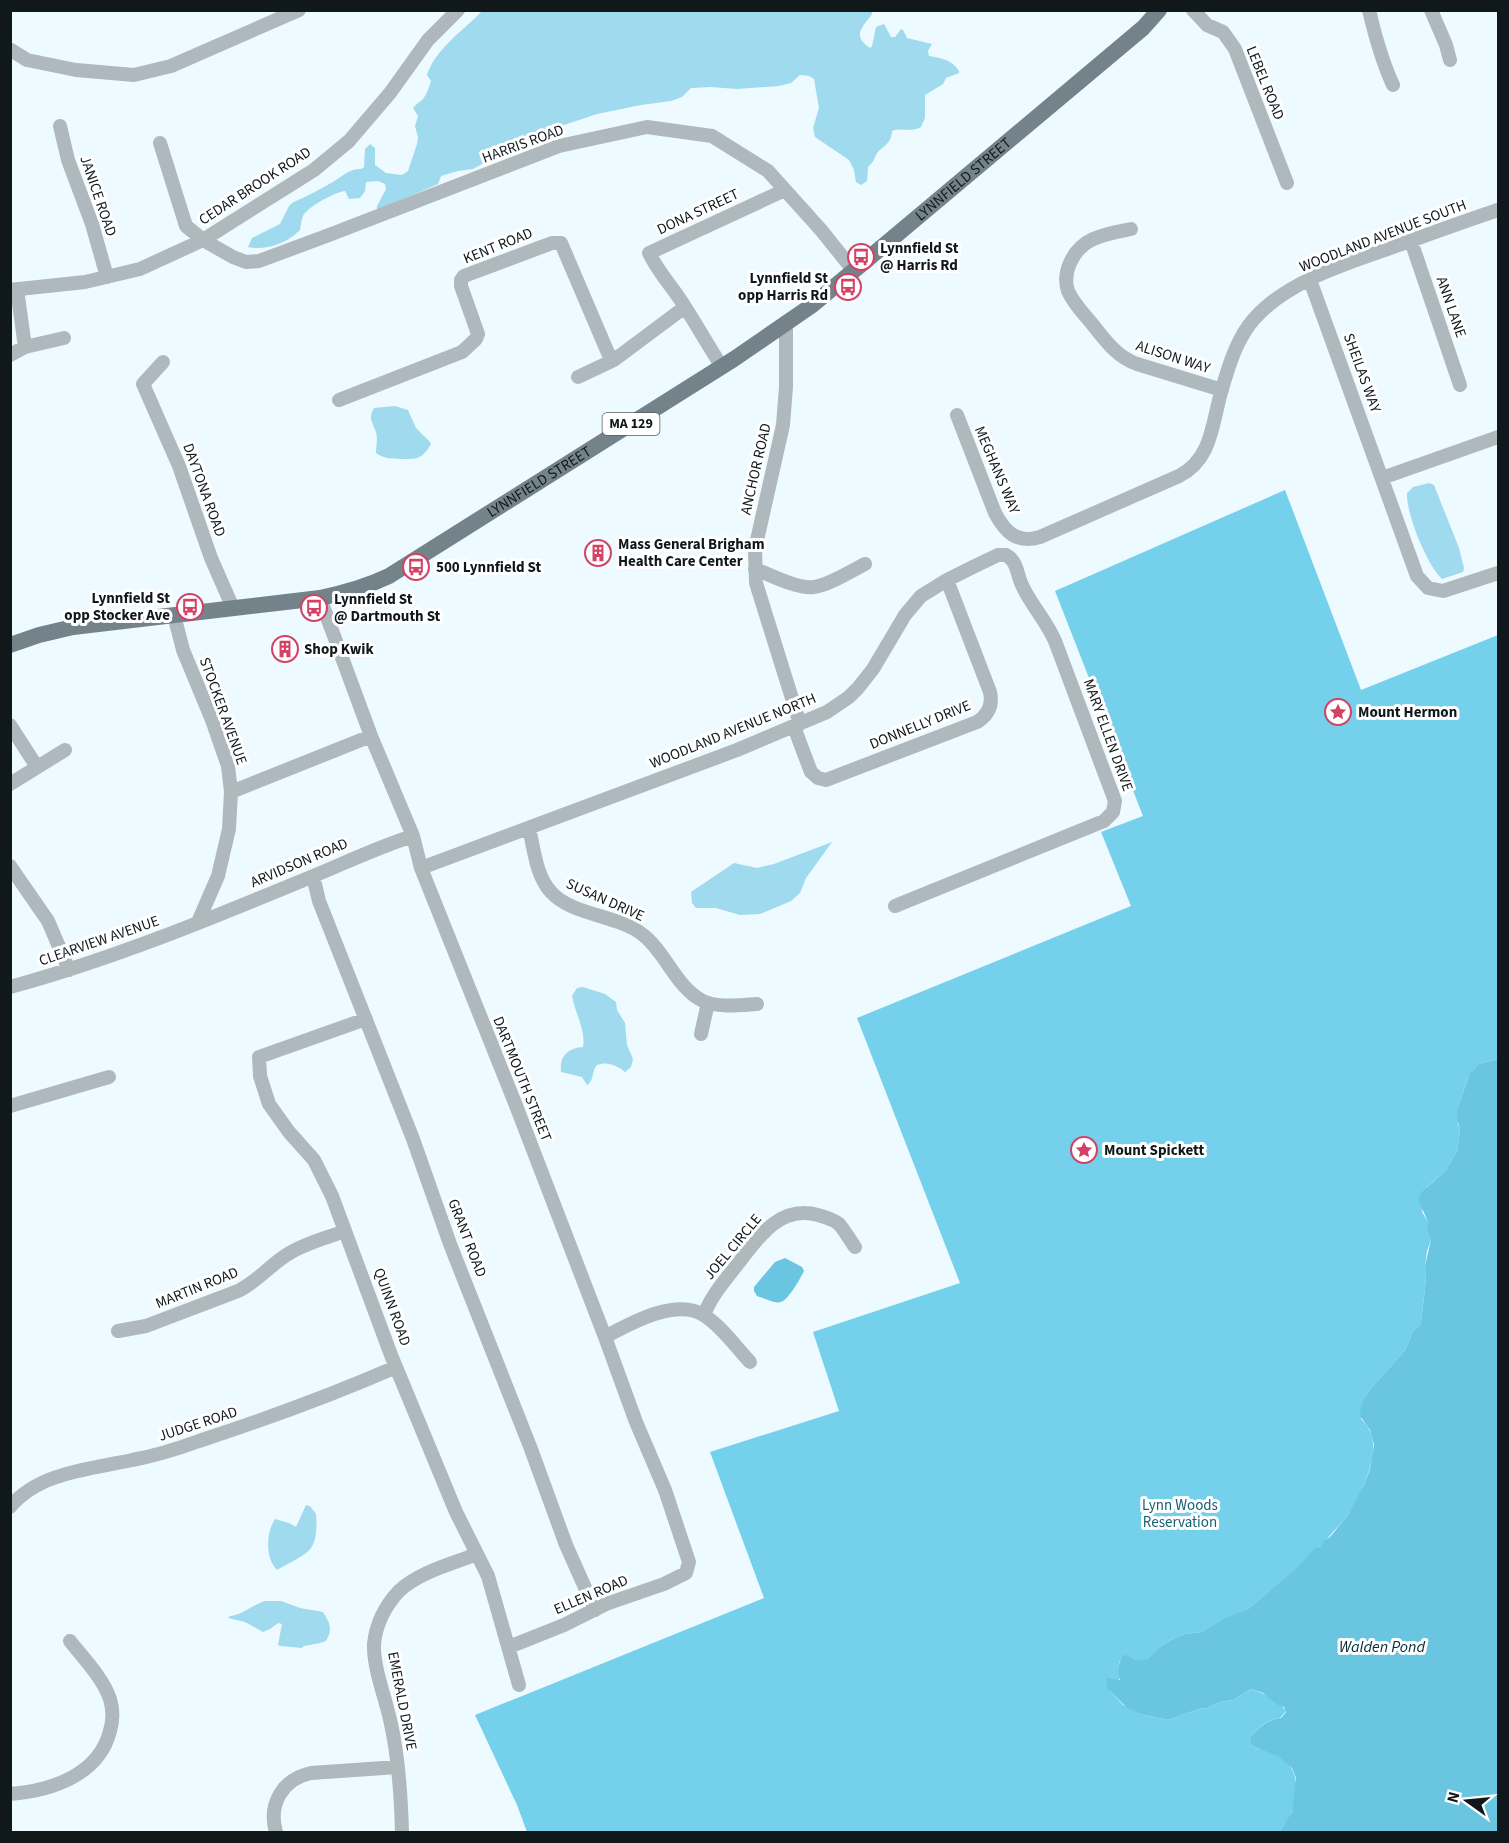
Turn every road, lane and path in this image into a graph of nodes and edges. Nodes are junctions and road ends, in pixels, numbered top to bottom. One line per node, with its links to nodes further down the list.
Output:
1 (299, 10): 7 (street)
2 (458, 10): 16 (street, CEDAR BROOK ROAD)
3 (1159, 10): 18 (main road, LYNNFIELD STREET / MA 129)
4 (1193, 10): 12 (street, LEBEL ROAD)
5 (1369, 10): 9 (street)
6 (1431, 10): 8 (street)
7 (11, 50)
8 (1450, 60)
9 (1394, 85)
10 (60, 126): 19 (street, JANICE ROAD)
11 (160, 142): 16 (street, HARRIS ROAD)
12 (1287, 183)
13 (785, 190): 16 (street, HARRIS ROAD); 18 (street, HARRIS ROAD); 22 (street, DONA STREET)
14 (1498, 210): 17 (street, WOODLAND AVENUE SOUTH)
15 (1131, 229): 32 (street, ALISON WAY)
16 (203, 240): 19 (street, CEDAR BROOK ROAD)
17 (1411, 241): 20 (street, WOODLAND AVENUE SOUTH); 31 (street, ANN LANE)
18 (854, 271): 23 (main road, LYNNFIELD STREET / MA 129)
19 (107, 277): 21 (street, CEDAR BROOK ROAD)
20 (1310, 280): 32 (street, WOODLAND AVENUE SOUTH); 36 (street, SHEILAS WAY)
21 (14, 289): 25 (street)
22 (685, 307): 27 (street); 29 (street, DONA STREET)
23 (786, 322): 29 (main road, LYNNFIELD STREET / MA 129); 40 (street, ANCHOR ROAD)
24 (64, 338): 25 (street)
25 (25, 347): 26 (street)
26 (10, 355)
27 (614, 360): 30 (street); 33 (street, KENT ROAD)
28 (163, 362): 44 (street, DAYTONA ROAD)
29 (722, 367): 43 (main road, LYNNFIELD STREET / MA 129)
30 (578, 377)
31 (1460, 385)
32 (1222, 390): 37 (street, WOODLAND AVENUE SOUTH)
33 (339, 400)
34 (957, 415): 37 (street, MEGHANS WAY)
35 (1498, 437): 36 (street)
36 (1382, 478): 41 (street, SHEILAS WAY)
37 (1012, 534)
38 (1006, 555): 42 (street, WOODLAND AVENUE NORTH); 59 (street, MARY ELLEN DRIVE)
39 (865, 564): 40 (street)
40 (755, 569): 48 (street, ANCHOR ROAD)
41 (1498, 573)
42 (947, 580): 48 (street, WOODLAND AVENUE NORTH); 48 (street, DONNELLY DRIVE)
43 (320, 597): 44 (main road, LYNNFIELD STREET / MA 129); 49 (street, DARTMOUTH STREET)
44 (233, 608): 45 (main road, LYNNFIELD STREET / MA 129)
45 (174, 615): 46 (main road, LYNNFIELD STREET / MA 129); 53 (street, STOCKER AVENUE)
46 (10, 645)
47 (10, 725): 51 (street)
48 (797, 725): 54 (street, WOODLAND AVENUE NORTH)
49 (371, 736): 53 (street); 55 (street, DARTMOUTH STREET)
50 (65, 750): 51 (street)
51 (37, 767): 52 (street)
52 (10, 784)
53 (231, 792): 60 (street, STOCKER AVENUE)
54 (529, 828): 57 (street, WOODLAND AVENUE NORTH); 63 (street, SUSAN DRIVE)
55 (413, 836): 57 (street, DARTMOUTH STREET); 58 (street, ARVIDSON ROAD)
56 (10, 866): 61 (street)
57 (421, 868): 73 (street, DARTMOUTH STREET)
58 (313, 876): 60 (street, ARVIDSON ROAD); 65 (street, GRANT ROAD)
59 (896, 906)
60 (198, 922): 61 (street, CLEARVIEW AVENUE)
61 (69, 970): 62 (street, CLEARVIEW AVENUE)
62 (10, 987)
63 (708, 1003): 64 (street); 66 (street)
64 (758, 1004)
65 (366, 1019): 69 (street, QUINN ROAD); 79 (street, GRANT ROAD)
66 (701, 1034)
67 (109, 1077): 68 (street)
68 (10, 1106)
69 (345, 1230): 72 (street, MARTIN ROAD); 75 (street, QUINN ROAD)
70 (855, 1247): 71 (street, JOEL CIRCLE)
71 (704, 1314): 73 (street); 74 (street)
72 (118, 1331)
73 (605, 1337): 78 (street, DARTMOUTH STREET)
74 (750, 1362)
75 (396, 1367): 76 (street, JUDGE ROAD); 77 (street, QUINN ROAD)
76 (10, 1507)
77 (477, 1554): 81 (street, QUINN ROAD); 83 (street, EMERALD DRIVE)
78 (686, 1573): 79 (street, ELLEN ROAD)
79 (595, 1610): 81 (street, ELLEN ROAD)
80 (70, 1641): 84 (street)
81 (509, 1647): 82 (street, QUINN ROAD)
82 (519, 1685)
83 (398, 1767): 85 (street, EMERALD DRIVE); 86 (street, EMERALD DRIVE)
84 (10, 1794)
85 (276, 1833)
86 (402, 1833)

